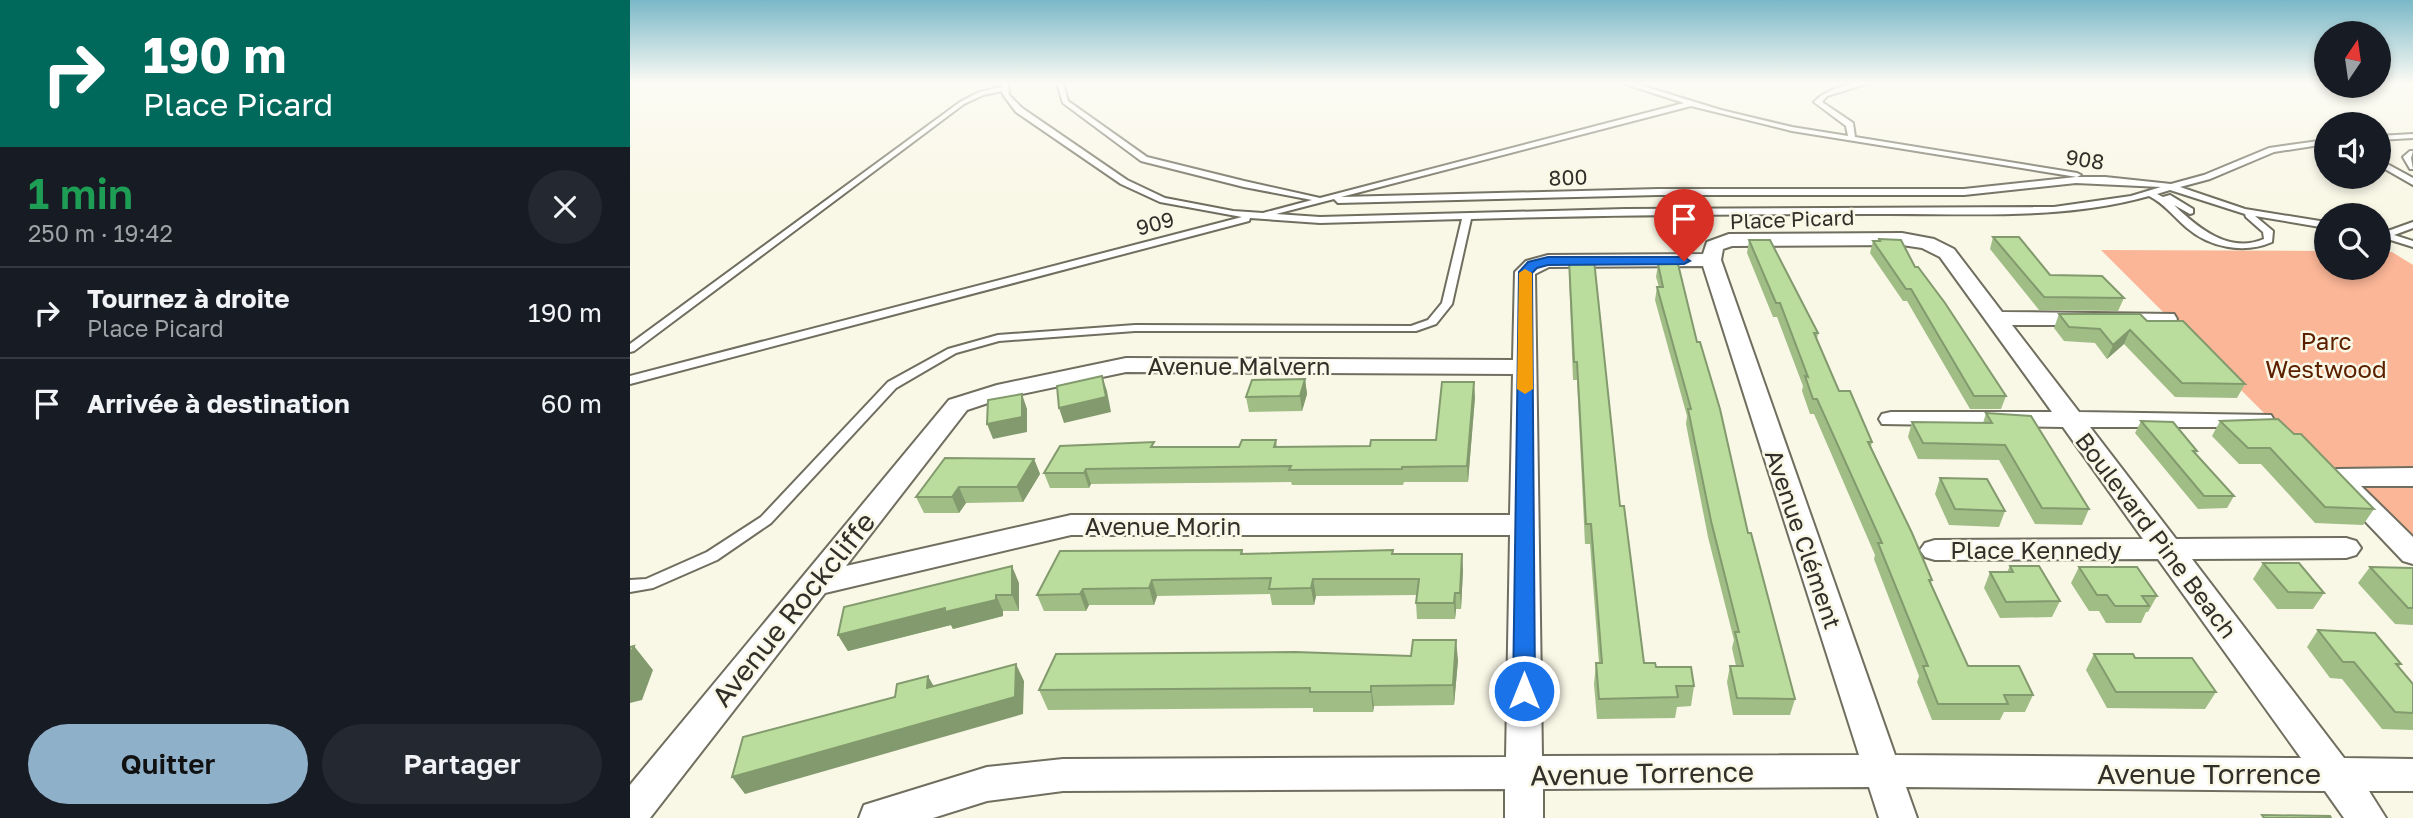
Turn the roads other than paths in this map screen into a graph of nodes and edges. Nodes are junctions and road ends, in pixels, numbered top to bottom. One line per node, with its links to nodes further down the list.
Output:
1 (937, 121): 34 (lane)
2 (1036, 121): 22 (lane)
3 (1092, 121): 18 (lane, 800)
4 (1623, 121): 18 (lane, 909)
5 (1757, 121): 9 (lane, 908)
6 (1845, 121): 9 (lane)
7 (2413, 136): 8 (lane)
8 (2391, 137)
9 (1852, 140): 14 (lane, 908)
10 (2314, 144): 16 (lane)
11 (2413, 153): 12 (lane)
12 (2413, 167)
13 (2391, 169): 15 (lane)
14 (2113, 181): 16 (lane, 908); 18 (lane, 800)
15 (2413, 182)
16 (2171, 187): 17 (lane); 20 (lane, 908)
17 (2151, 193): 19 (lane); 21 (lane); 28 (lane)
18 (1322, 199): 22 (lane, 909)
19 (2190, 211)
20 (2243, 211): 23 (lane); 28 (lane)
21 (1467, 216): 22 (lane); 48 (lane)
22 (1255, 217): 36 (lane, 909)
23 (2314, 223)
24 (2204, 225): 28 (lane)
25 (2413, 225): 26 (lane)
26 (2391, 231)
27 (2391, 237): 29 (lane)
28 (2253, 244)
29 (2413, 244)
30 (1947, 253): 31 (street, Place Picard); 32 (street, Boulevard Pine Beach)
31 (1711, 260): 35 (street, Place Picard); 49 (street, Avenue Clément)
32 (1996, 318): 33 (street); 39 (street, Boulevard Pine Beach)
33 (2166, 319)
34 (630, 349)
35 (1525, 367): 37 (street, Avenue Malvern); 42 (street)
36 (630, 380)
37 (958, 405): 47 (street, Avenue Rockcliffe)
38 (1891, 419): 39 (street)
39 (2071, 419): 40 (street); 44 (street, Boulevard Pine Beach)
40 (2269, 421)
41 (2413, 477): 46 (street)
42 (1523, 525): 47 (street, Avenue Morin); 51 (street)
43 (2346, 548): 44 (street, Place Kennedy)
44 (2167, 549): 45 (street, Place Kennedy); 50 (street, Boulevard Pine Beach)
45 (1935, 550)
46 (2413, 554)
47 (811, 585): 53 (street, Avenue Rockcliffe)
48 (630, 586)
49 (1882, 771): 50 (street, Avenue Torrence); 51 (street, Avenue Torrence); 56 (street, Avenue Clément)
50 (2335, 774): 52 (street, Avenue Torrence); 57 (street, Boulevard Pine Beach)
51 (1524, 775): 54 (street, Avenue Torrence); 55 (street)
52 (2413, 775)
53 (630, 814)
54 (877, 818)
55 (1524, 818)
56 (1898, 818)
57 (2367, 818)

